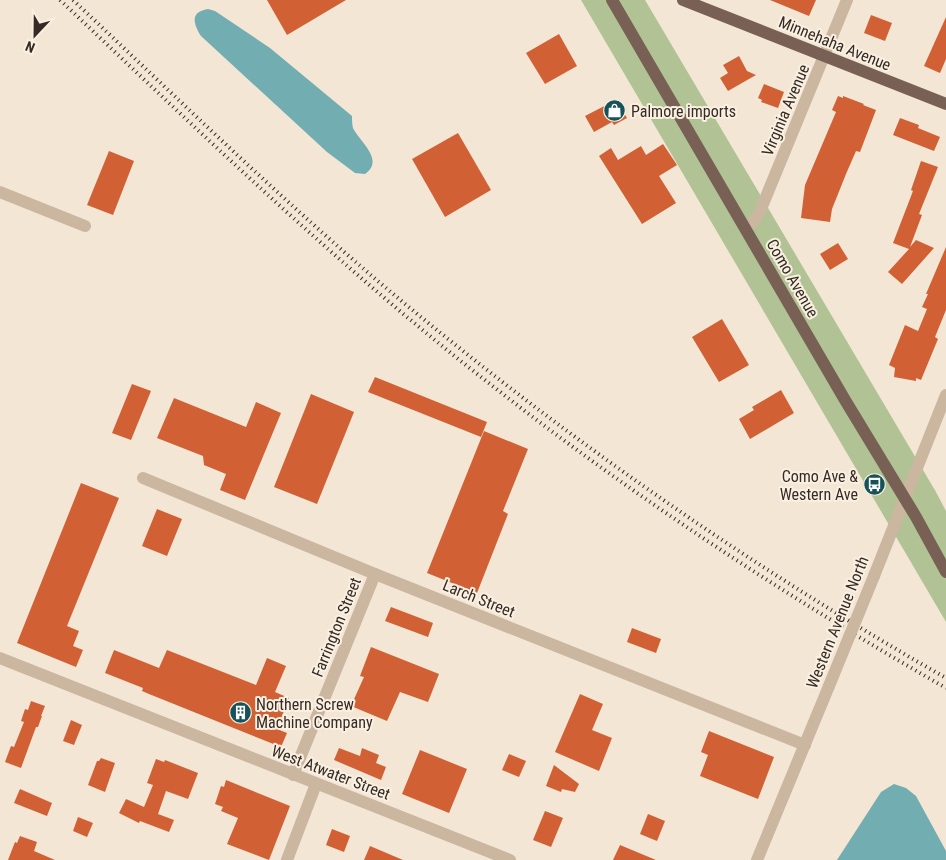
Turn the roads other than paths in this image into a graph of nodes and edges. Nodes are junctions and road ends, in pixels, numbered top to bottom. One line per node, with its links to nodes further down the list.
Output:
1 (612, 0): 8 (main road, Como Avenue)
2 (684, 0): 4 (main road, Minnehaha Avenue)
3 (848, 0): 4 (street, Virginia Avenue)
4 (825, 57): 5 (main road, Minnehaha Avenue); 8 (street, Virginia Avenue)
5 (946, 104)
6 (0, 192): 7 (street)
7 (85, 226)
8 (745, 228): 11 (main road, Como Avenue)
9 (946, 395): 11 (street, Western Avenue North)
10 (143, 478): 13 (street, Larch Street)
11 (905, 498): 12 (main road, Como Avenue); 15 (street, Western Avenue North, bridge)
12 (946, 572)
13 (375, 574): 15 (street, Larch Street); 16 (street, Farrington Street)
14 (0, 658): 16 (street, West Atwater Street)
15 (804, 745): 20 (street, Western Avenue North)
16 (293, 775): 17 (street, West Atwater Street)
17 (316, 784): 18 (street); 19 (street, West Atwater Street)
18 (287, 860)
19 (510, 860)
20 (757, 860)

